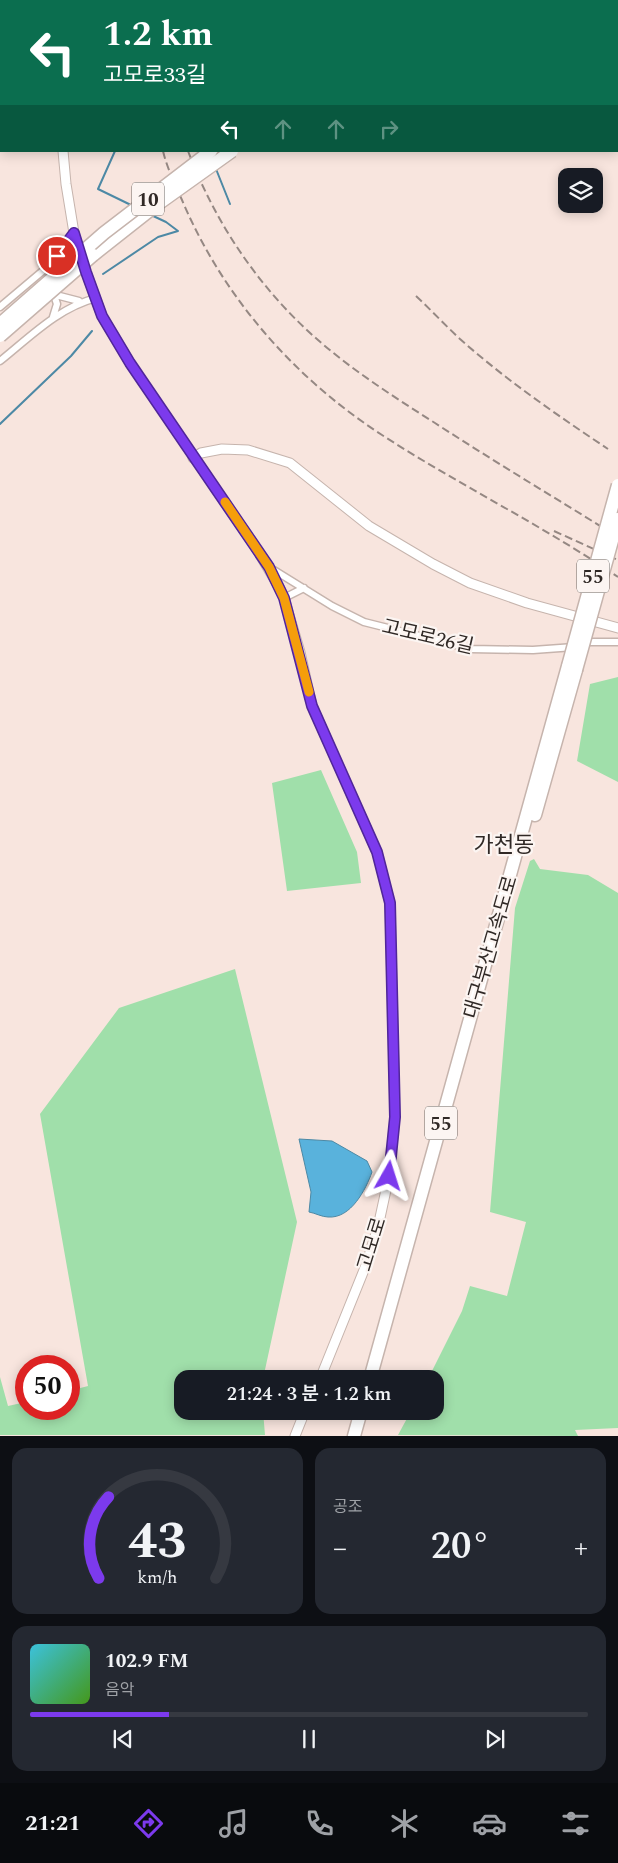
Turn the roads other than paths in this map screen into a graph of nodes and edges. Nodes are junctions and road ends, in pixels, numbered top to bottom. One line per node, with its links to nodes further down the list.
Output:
1 (63, 152): 4 (main road, 고모로)
2 (210, 152): 11 (highway, 10, bridge)
3 (231, 152): 12 (highway, 10, bridge)
4 (74, 233): 5 (street); 7 (main road, 고모로)
5 (22, 288): 6 (street); 9 (street)
6 (54, 295): 8 (street); 10 (street)
7 (96, 298): 8 (street); 14 (main road, 고모로)
8 (82, 302): 10 (street)
9 (0, 307)
10 (53, 318): 13 (street)
11 (0, 324)
12 (0, 336)
13 (0, 361)
14 (193, 458): 17 (main road, 고모로); 20 (main road)
15 (618, 485): 22 (highway, 대구부산고속도로 / 55, bridge)
16 (618, 519): 22 (highway, 대구부산고속도로 / 55, bridge)
17 (269, 567): 18 (street, 고모로26길); 19 (main road, 고모로)
18 (304, 588): 19 (street); 21 (street, 고모로26길)
19 (284, 598): 24 (main road, 고모로)
20 (618, 628)
21 (618, 642)
22 (572, 668): 23 (highway, 대구부산고속도로 / 55)
23 (516, 869): 25 (highway, 대구부산고속도로 / 55); 26 (highway, 대구부산고속도로 / 55)
24 (324, 1370)
25 (373, 1370)
26 (381, 1370)
27 (301, 1420): 30 (main road)
28 (358, 1420): 31 (highway)
29 (367, 1420): 32 (highway)
30 (295, 1436)
31 (354, 1436)
32 (363, 1436)

